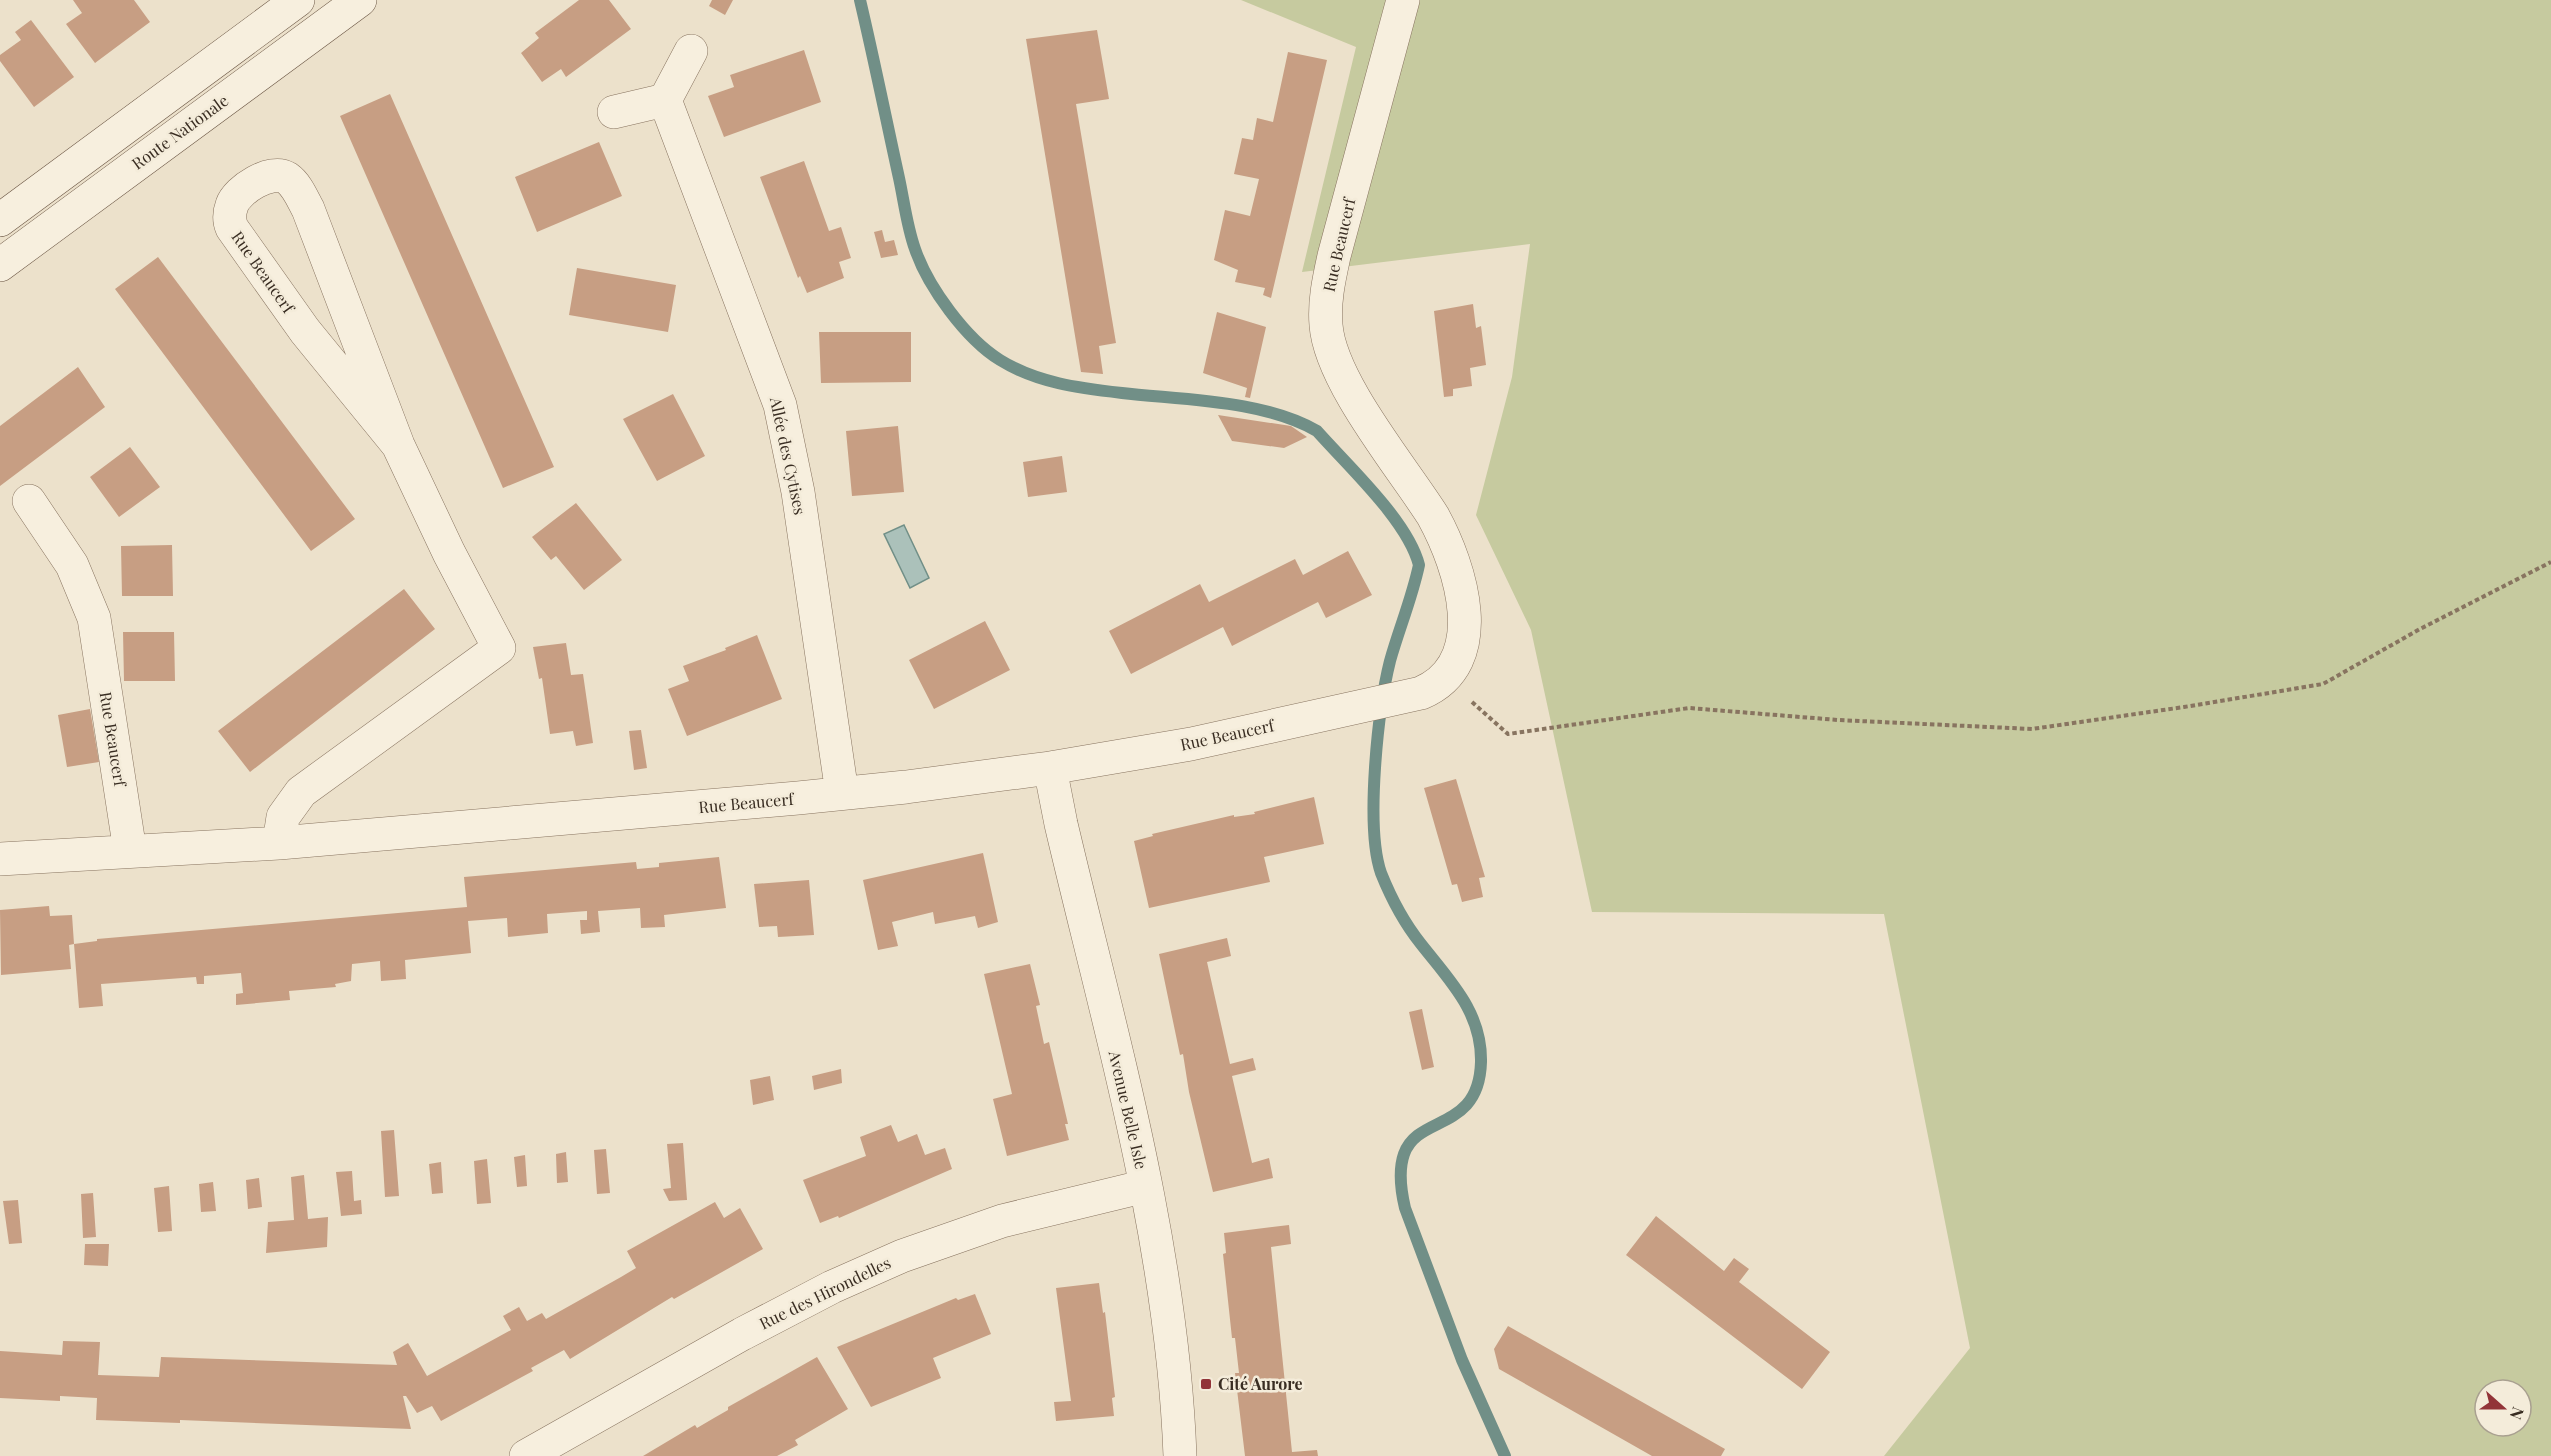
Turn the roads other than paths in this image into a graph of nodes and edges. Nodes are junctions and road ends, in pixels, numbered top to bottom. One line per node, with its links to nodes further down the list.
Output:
1 (298, 0): 7 (street)
2 (360, 0): 8 (street, Route Nationale)
3 (1403, 0): 11 (street, Rue Beaucerf)
4 (691, 51): 5 (street)
5 (665, 100): 6 (street); 12 (street, Allée des Cytises)
6 (614, 112)
7 (0, 220)
8 (0, 265)
9 (398, 445): 9 (street, Rue Beaucerf); 13 (street, Rue Beaucerf)
10 (29, 501): 14 (street, Rue Beaucerf)
11 (1050, 768): 12 (street, Rue Beaucerf); 16 (street, Avenue Belle Isle)
12 (842, 793): 13 (street, Rue Beaucerf)
13 (279, 843): 14 (street, Rue Beaucerf)
14 (129, 851): 15 (street, Rue Beaucerf)
15 (0, 859)
16 (1146, 1186): 17 (street, Rue des Hirondelles); 18 (street, Avenue Belle Isle)
17 (526, 1456)
18 (1180, 1456)

